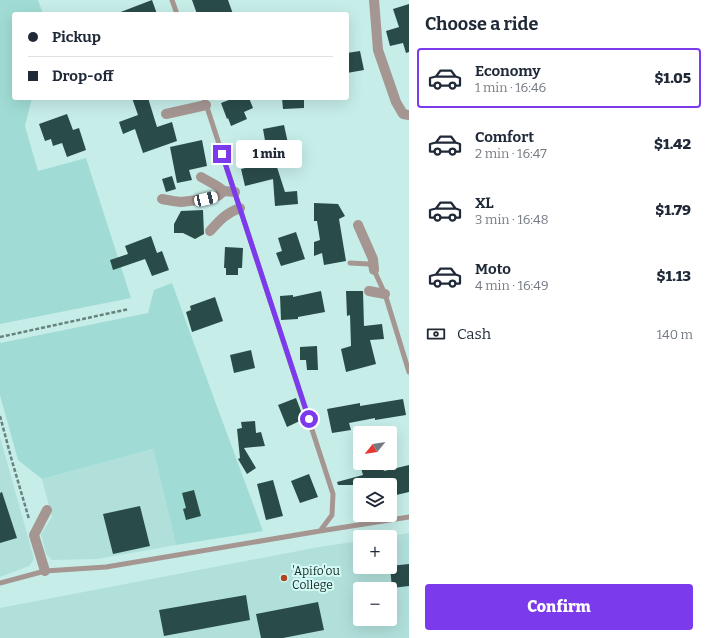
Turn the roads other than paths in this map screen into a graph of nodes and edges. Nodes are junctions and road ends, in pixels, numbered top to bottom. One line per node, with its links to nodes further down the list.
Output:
1 (172, 0): 3 (lane)
2 (374, 0): 6 (street)
3 (176, 12)
4 (205, 101): 5 (street); 9 (lane)
5 (166, 114)
6 (409, 115)
7 (201, 176): 8 (street)
8 (224, 191): 9 (street); 10 (street)
9 (235, 192): 11 (lane)
10 (162, 199)
11 (240, 208): 13 (street); 21 (lane)
12 (358, 225): 15 (street)
13 (210, 231)
14 (350, 263): 15 (lane)
15 (374, 270): 17 (lane)
16 (369, 291): 17 (street)
17 (386, 294): 18 (lane)
18 (409, 372)
19 (47, 510): 22 (street)
20 (409, 517): 21 (lane)
21 (320, 531): 22 (lane)
22 (45, 571): 23 (lane)
23 (0, 583)

